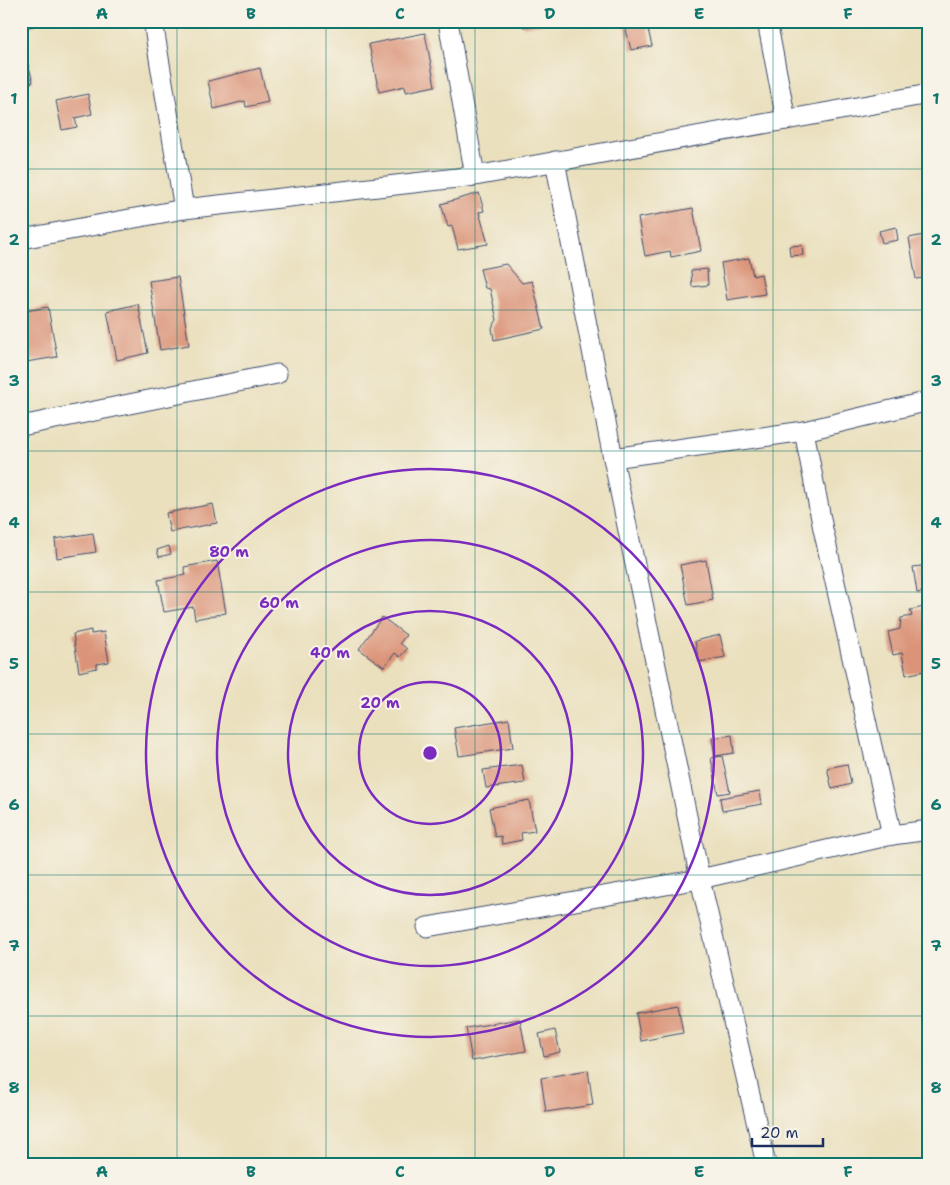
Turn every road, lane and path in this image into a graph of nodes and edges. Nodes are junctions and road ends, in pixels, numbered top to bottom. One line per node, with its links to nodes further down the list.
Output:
1 (154, 21): 8 (street)
2 (448, 21): 7 (street)
3 (768, 21): 5 (street)
4 (929, 94): 5 (street)
5 (786, 120): 6 (street)
6 (555, 161): 7 (street); 14 (street)
7 (475, 176): 8 (street)
8 (184, 209): 9 (street)
9 (21, 238)
10 (277, 374): 12 (street)
11 (929, 400): 13 (street)
12 (21, 426)
13 (804, 431): 14 (street); 16 (street)
14 (613, 458): 17 (street)
15 (929, 830): 16 (street)
16 (892, 835): 17 (street)
17 (700, 879): 18 (street); 19 (street)
18 (427, 927)
19 (766, 1164)

